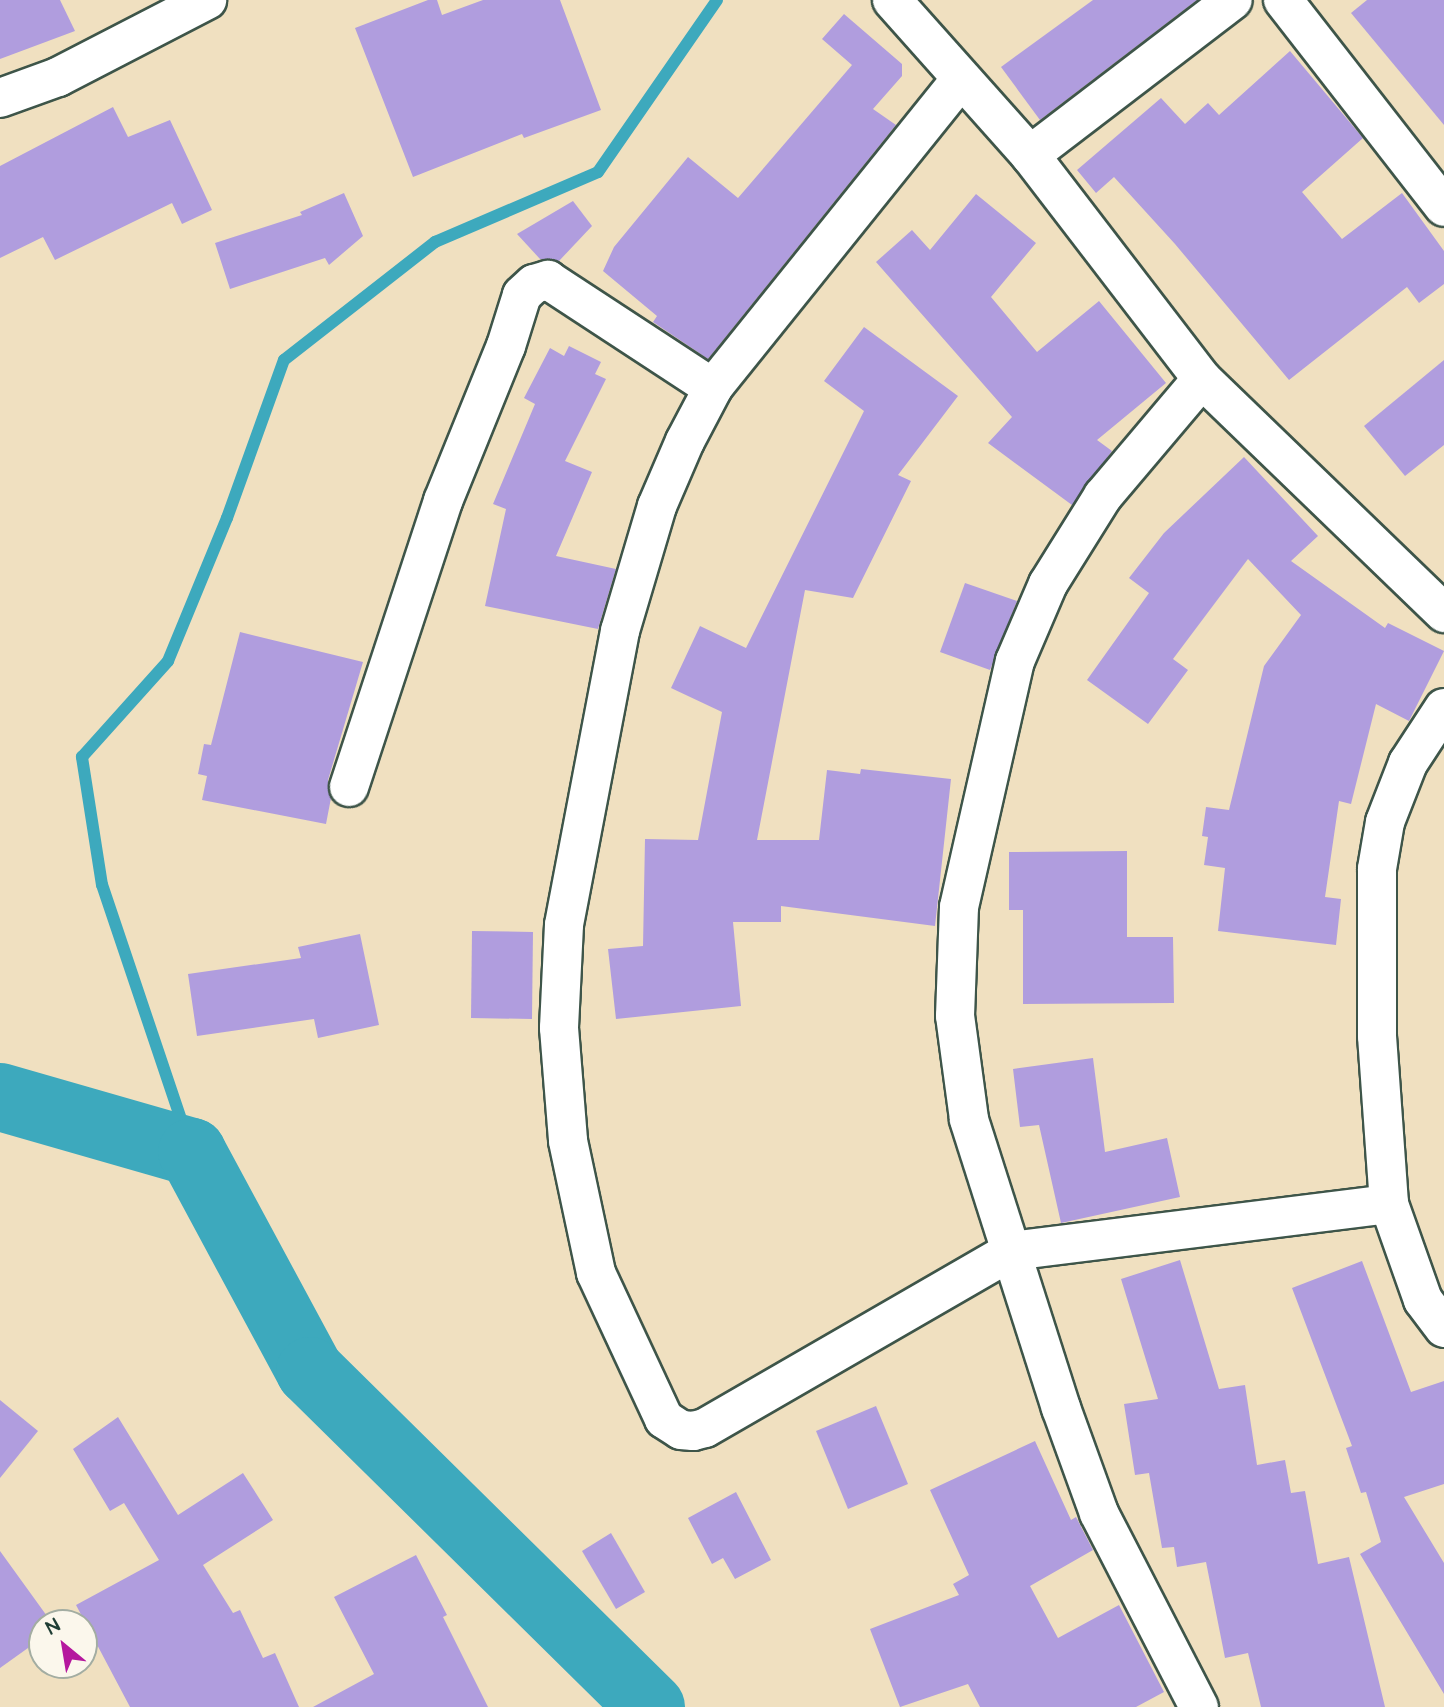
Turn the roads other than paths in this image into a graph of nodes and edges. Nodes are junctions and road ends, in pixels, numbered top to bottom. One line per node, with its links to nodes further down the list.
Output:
1 (206, 0): 6 (street)
2 (892, 0): 5 (street)
3 (1233, 0): 7 (street)
4 (1283, 0): 8 (street)
5 (961, 79): 7 (street); 10 (street)
6 (0, 98)
7 (1030, 155): 9 (street)
8 (1444, 207)
9 (1202, 379): 11 (street); 15 (street)
10 (713, 388): 13 (street); 15 (street)
11 (1444, 613)
12 (1444, 708): 14 (street)
13 (349, 787)
14 (1389, 1204): 15 (street); 16 (street)
15 (1011, 1251): 17 (street)
16 (1444, 1328)
17 (1199, 1707)

